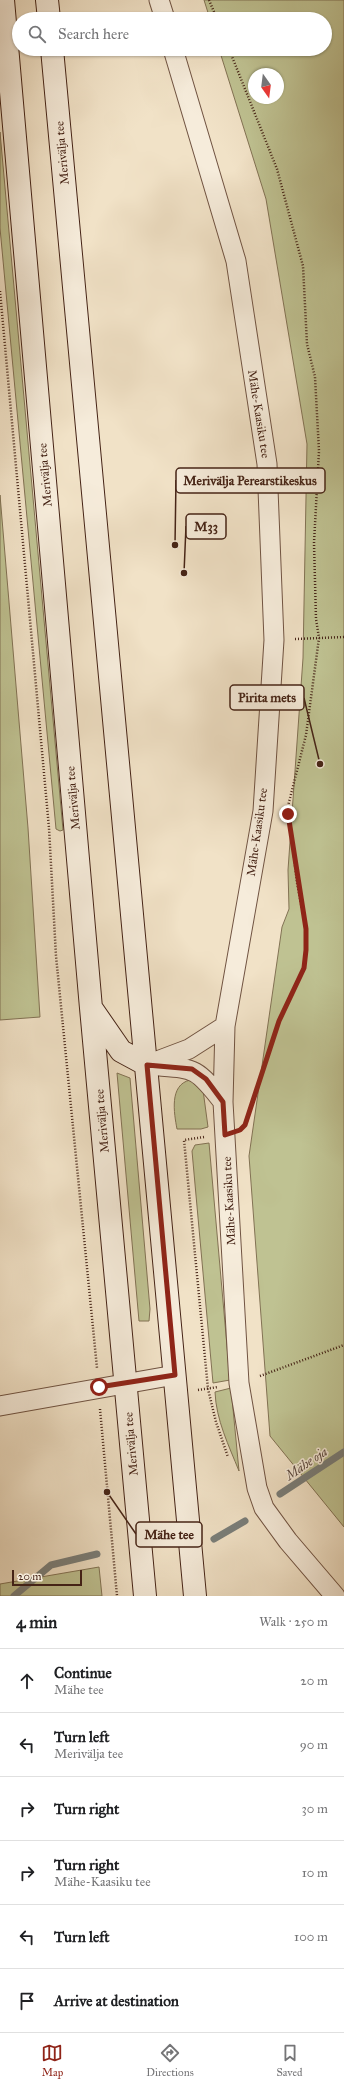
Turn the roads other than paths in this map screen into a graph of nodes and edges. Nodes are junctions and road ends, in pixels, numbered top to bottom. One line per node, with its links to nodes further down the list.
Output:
1 (3, 0): 8 (main road, Merivälja tee)
2 (47, 0): 4 (main road)
3 (159, 0): 5 (street)
4 (48, 12)
5 (163, 12)
6 (53, 56): 10 (main road, Merivälja tee)
7 (176, 56): 9 (street, Mähe-Kaasiku tee)
8 (91, 1008): 10 (main road); 13 (main road, Merivälja tee)
9 (225, 1026): 10 (street); 11 (street, Mähe-Kaasiku tee)
10 (147, 1065): 11 (street); 12 (main road, Merivälja tee)
11 (223, 1102): 17 (street, Mähe-Kaasiku tee)
12 (175, 1375): 13 (street); 16 (main road, Merivälja tee)
13 (126, 1383): 14 (street); 15 (main road, Merivälja tee)
14 (0, 1406)
15 (145, 1596)
16 (195, 1596)
17 (335, 1596)

